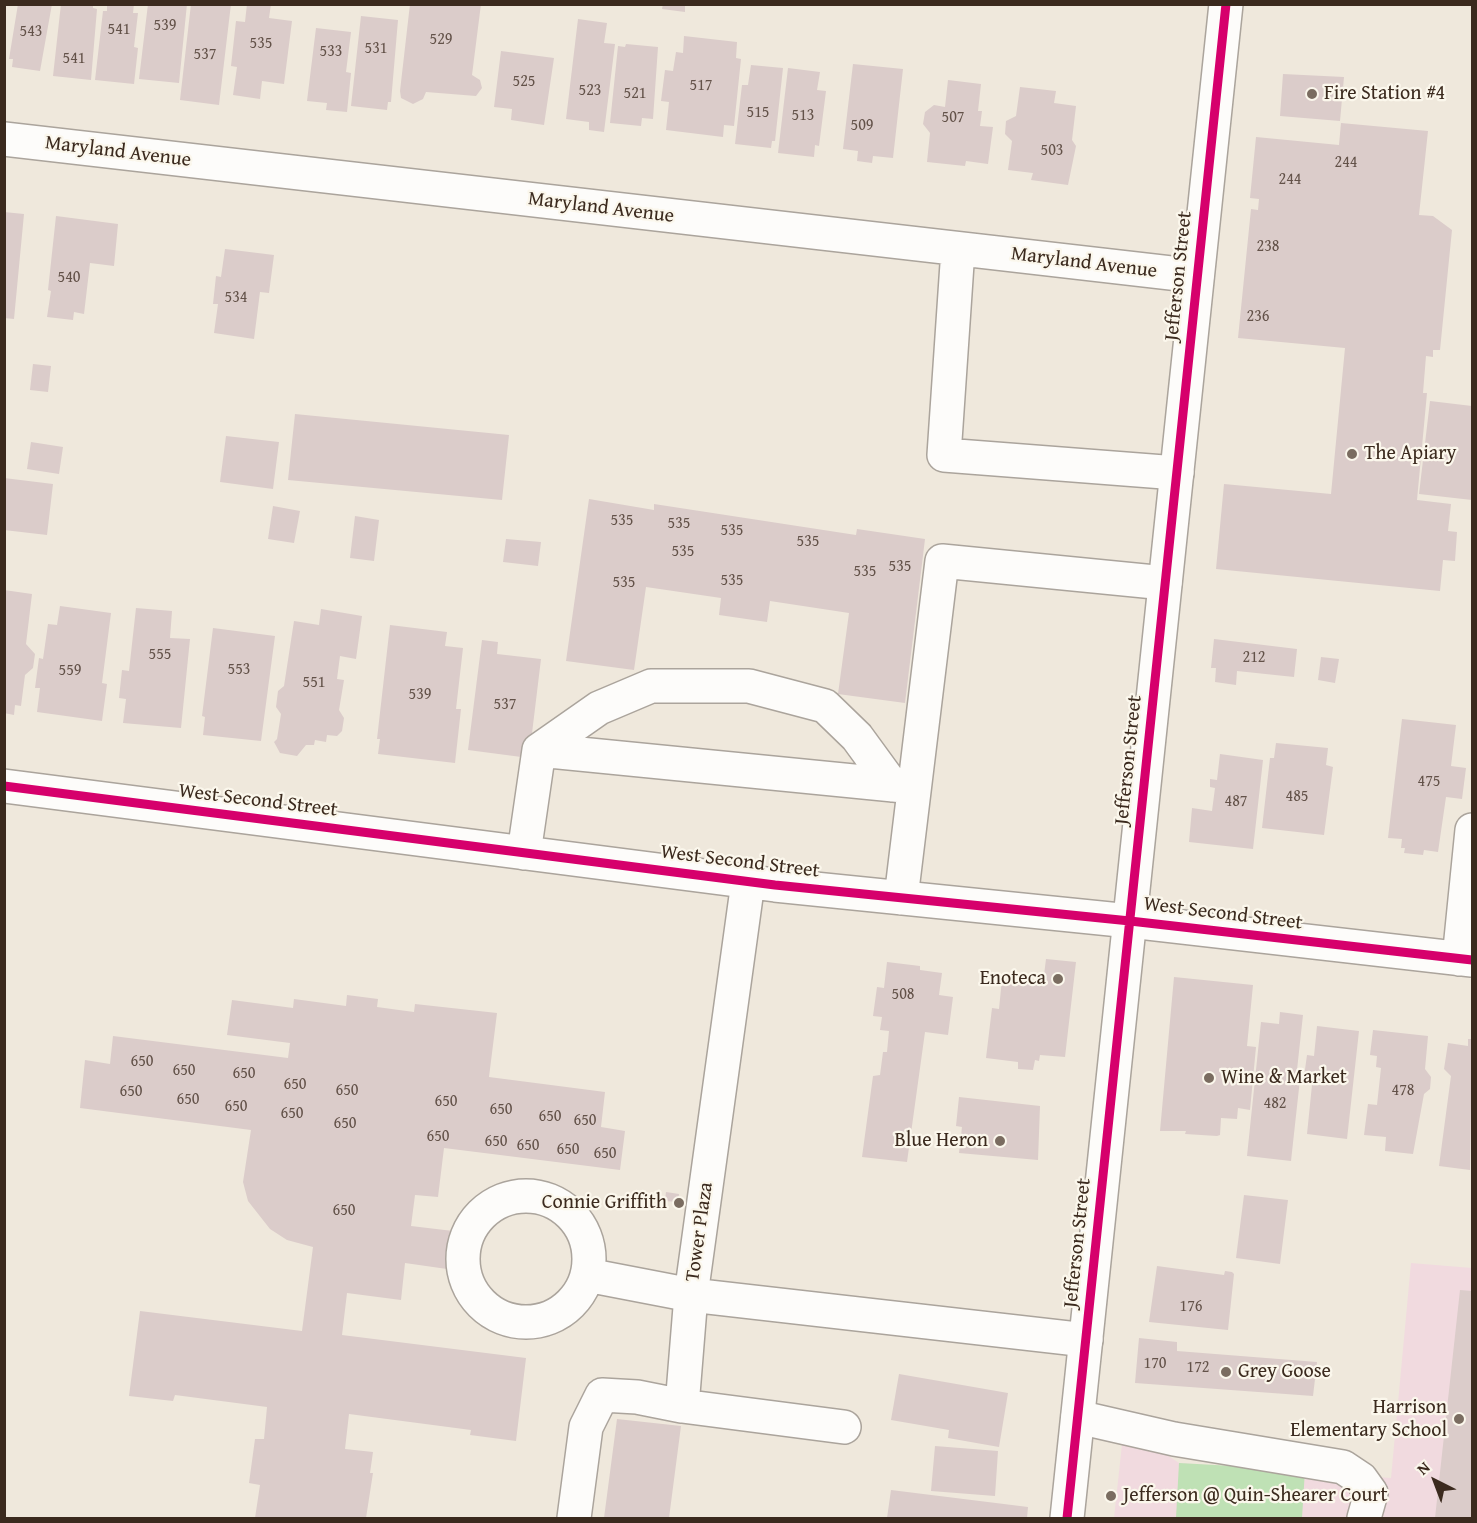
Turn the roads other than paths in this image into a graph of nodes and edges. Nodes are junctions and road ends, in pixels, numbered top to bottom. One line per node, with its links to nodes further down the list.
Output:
1 (1226, 4): 4 (street, Jefferson Street)
2 (4, 140): 3 (street, Maryland Avenue)
3 (958, 249): 4 (street, Maryland Avenue); 5 (street)
4 (1197, 276): 5 (street, Jefferson Street)
5 (1177, 473): 6 (street, Jefferson Street)
6 (1165, 583): 9 (street); 14 (street, Jefferson Street)
7 (539, 750): 9 (street); 9 (street); 11 (street)
8 (4, 786): 11 (street, West Second Street)
9 (903, 786): 13 (street)
10 (1473, 830): 15 (street)
11 (524, 853): 12 (street, West Second Street)
12 (748, 882): 13 (street, West Second Street); 17 (street, Tower Plaza)
13 (901, 898): 14 (street, West Second Street)
14 (1130, 921): 15 (street, West Second Street); 18 (street, Jefferson Street)
15 (1466, 960)
16 (587, 1275): 17 (street)
17 (691, 1295): 18 (street, Tower Plaza); 19 (street)
18 (1086, 1340): 20 (street, Jefferson Street)
19 (682, 1406): 21 (street); 23 (street)
20 (1078, 1417): 22 (street, Jefferson Street); 24 (street)
21 (844, 1428)
22 (1072, 1517)
23 (574, 1518)
24 (1364, 1518)

